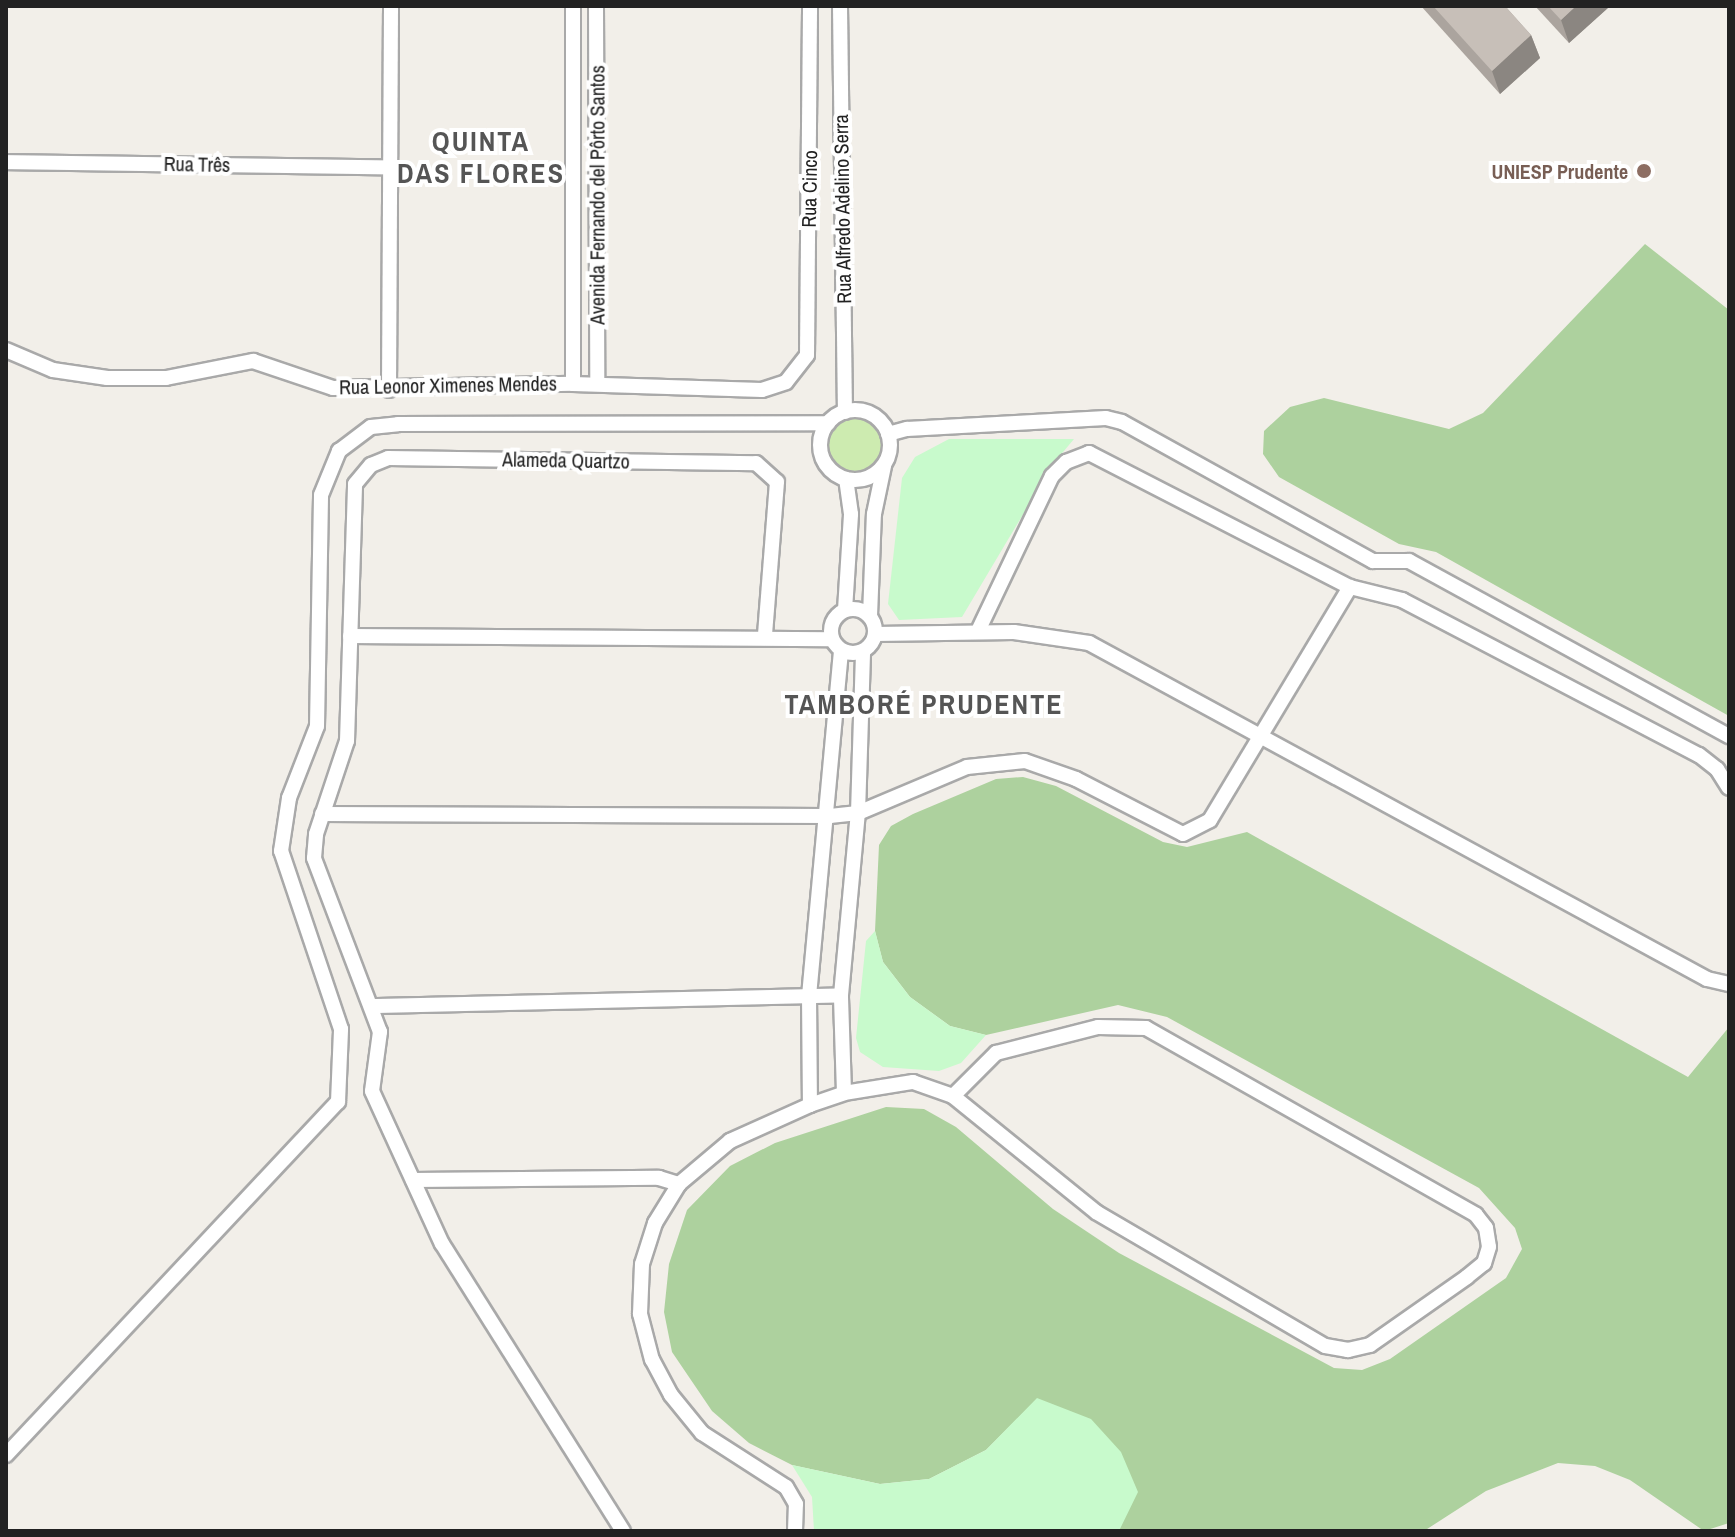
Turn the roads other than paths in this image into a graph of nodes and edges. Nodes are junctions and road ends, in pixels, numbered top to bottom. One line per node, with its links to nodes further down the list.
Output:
1 (391, 6): 7 (street)
2 (573, 6): 10 (street, Avenida Fernando del Pôrto Santos)
3 (596, 6): 11 (street, Avenida Fernando del Pôrto Santos)
4 (810, 6): 9 (street, Rua Cinco)
5 (840, 6): 13 (street, Rua Alfredo Adelino Serra)
6 (6, 162): 7 (street, Rua Três)
7 (387, 167): 12 (street)
8 (6, 350): 12 (street, Rua Leonor Ximenes Mendes)
9 (798, 370): 11 (street, Rua Leonor Ximenes Mendes)
10 (573, 384): 11 (street, Rua Leonor Ximenes Mendes); 12 (street, Rua Leonor Ximenes Mendes)
11 (597, 384)
12 (389, 390)
13 (845, 412): 14 (street); 15 (street)
14 (828, 423): 17 (street); 42 (street)
15 (888, 434): 16 (street); 27 (street)
16 (884, 465): 17 (street); 20 (street)
17 (846, 479): 19 (street)
18 (1350, 587): 21 (street); 28 (street); 29 (street)
19 (845, 610): 20 (street); 25 (street)
20 (870, 616): 22 (street)
21 (978, 631): 22 (street); 28 (street)
22 (875, 634): 26 (street)
23 (350, 636): 24 (street); 24 (street, Alameda Quartzo); 31 (street)
24 (765, 636): 25 (street)
25 (836, 645): 26 (street); 32 (street)
26 (863, 652): 30 (street)
27 (1729, 736)
28 (1259, 738): 30 (street); 33 (street)
29 (1729, 788)
30 (858, 813): 32 (street); 35 (street)
31 (322, 814): 32 (street); 36 (street)
32 (830, 816): 34 (street)
33 (1729, 984)
34 (809, 995): 35 (street); 36 (street); 39 (street)
35 (841, 995): 37 (street)
36 (373, 1006): 40 (street)
37 (844, 1093): 38 (street); 39 (street)
38 (953, 1096): 38 (street)
39 (810, 1105): 41 (street)
40 (413, 1180): 41 (street); 43 (street)
41 (679, 1184): 44 (street)
42 (6, 1455)
43 (623, 1531)
44 (795, 1531)

